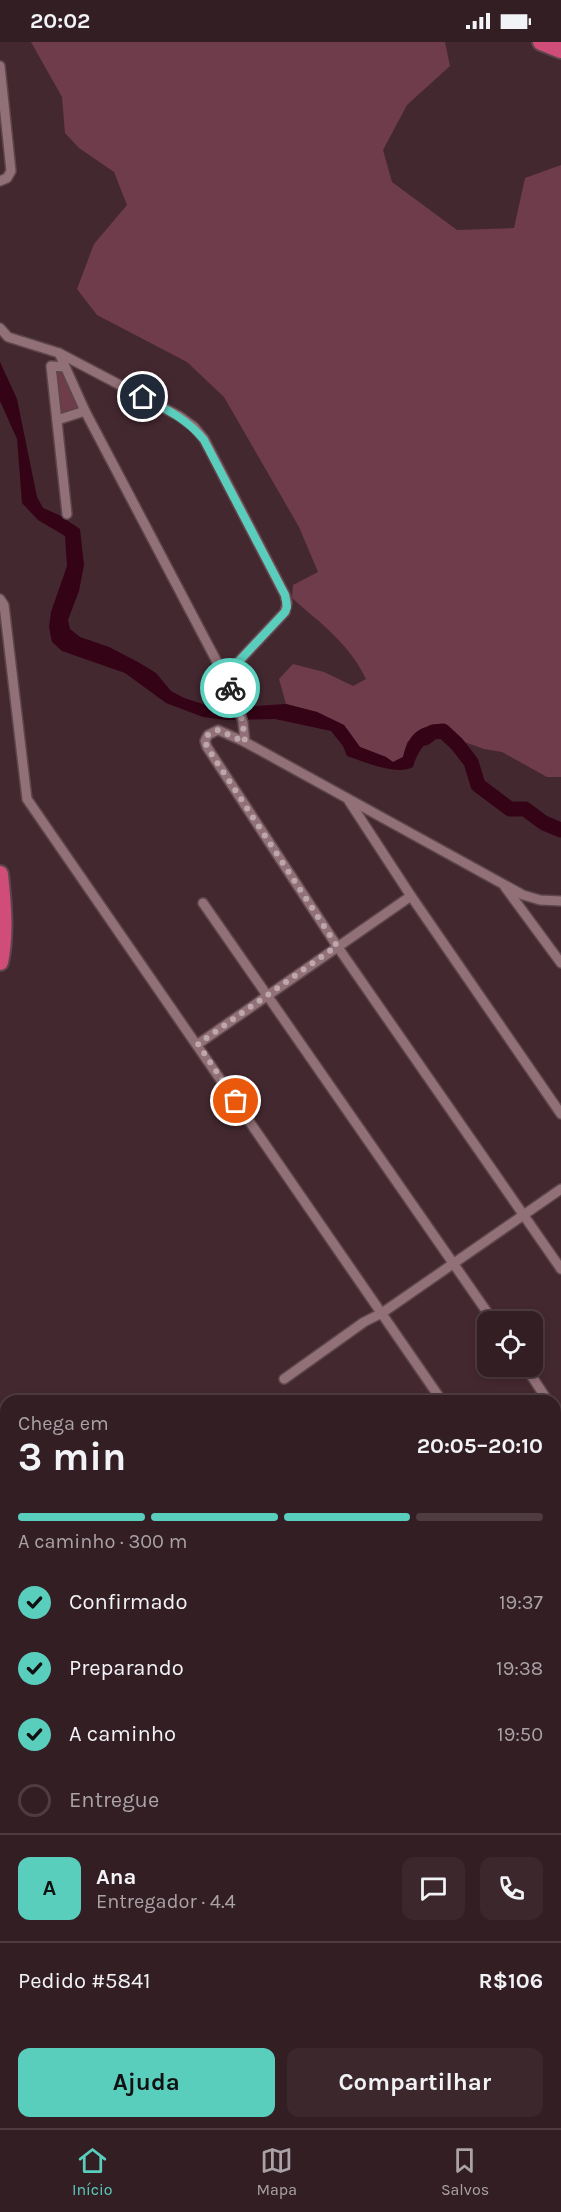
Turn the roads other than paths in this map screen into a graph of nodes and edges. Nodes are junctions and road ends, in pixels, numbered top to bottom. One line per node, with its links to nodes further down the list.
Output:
1 (541, 42): 2 (highway)
2 (561, 50)
3 (0, 66): 4 (street)
4 (0, 181)
5 (0, 328): 6 (street)
6 (59, 353): 7 (street); 12 (street)
7 (64, 367): 8 (street); 9 (street)
8 (85, 411): 9 (street); 12 (street)
9 (57, 420): 10 (street)
10 (67, 514)
11 (0, 599): 24 (street)
12 (224, 677): 13 (street)
13 (245, 742): 14 (street); 20 (street)
14 (347, 798): 16 (street); 17 (street)
15 (0, 874): 21 (highway)
16 (503, 885): 18 (street); 22 (street)
17 (411, 896): 20 (street); 25 (street)
18 (561, 901)
19 (203, 903): 23 (street)
20 (337, 946): 23 (street); 27 (street)
21 (0, 962)
22 (561, 963)
23 (266, 995): 24 (street); 28 (street)
24 (198, 1044): 31 (street)
25 (561, 1114)
26 (561, 1189): 27 (street)
27 (524, 1214): 28 (street); 29 (street)
28 (453, 1263): 30 (street); 31 (street)
29 (561, 1269)
30 (486, 1311)
31 (382, 1313): 33 (street); 34 (street)
32 (532, 1377): 35 (street)
33 (284, 1379)
34 (438, 1395)
35 (544, 1395)

